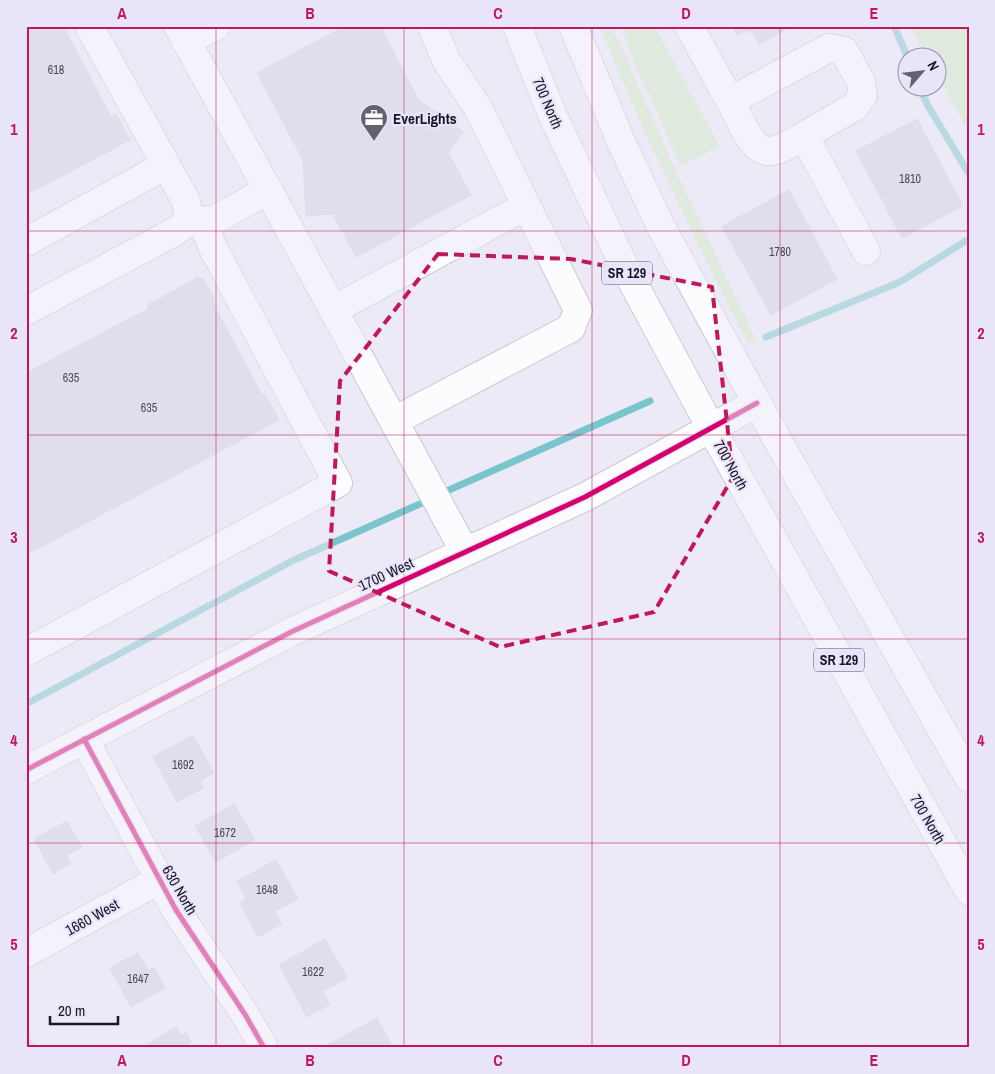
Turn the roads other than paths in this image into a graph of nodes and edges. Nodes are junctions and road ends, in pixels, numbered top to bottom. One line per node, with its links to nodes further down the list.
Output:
1 (89, 26): 10 (main road)
2 (216, 26): 7 (main road)
3 (432, 26): 12 (main road)
4 (517, 26): 20 (main road, 700 North / SR 129)
5 (573, 26): 18 (main road)
6 (689, 26): 8 (main road)
7 (182, 34): 11 (main road)
8 (730, 101): 9 (main road); 9 (main road)
9 (804, 136): 15 (main road)
10 (166, 165): 13 (main road); 14 (main road)
11 (268, 190): 13 (main road); 16 (main road)
12 (526, 206): 16 (main road); 19 (main road)
13 (196, 221): 17 (main road); 22 (main road)
14 (26, 242)
15 (866, 250)
16 (333, 310): 19 (main road)
17 (26, 311)
18 (758, 404): 20 (main road, 1700 West); 25 (main road)
19 (394, 421): 21 (main road)
20 (710, 428): 21 (main road, 1700 West); 27 (main road, 700 North / SR 129)
21 (465, 552): 23 (main road, 1700 West)
22 (26, 652)
23 (84, 739): 24 (main road, 1700 West); 26 (main road, 630 North)
24 (26, 770)
25 (969, 778)
26 (159, 880): 28 (main road, 1660 West); 29 (main road, 630 North)
27 (969, 891)
28 (26, 953)
29 (264, 1048)

